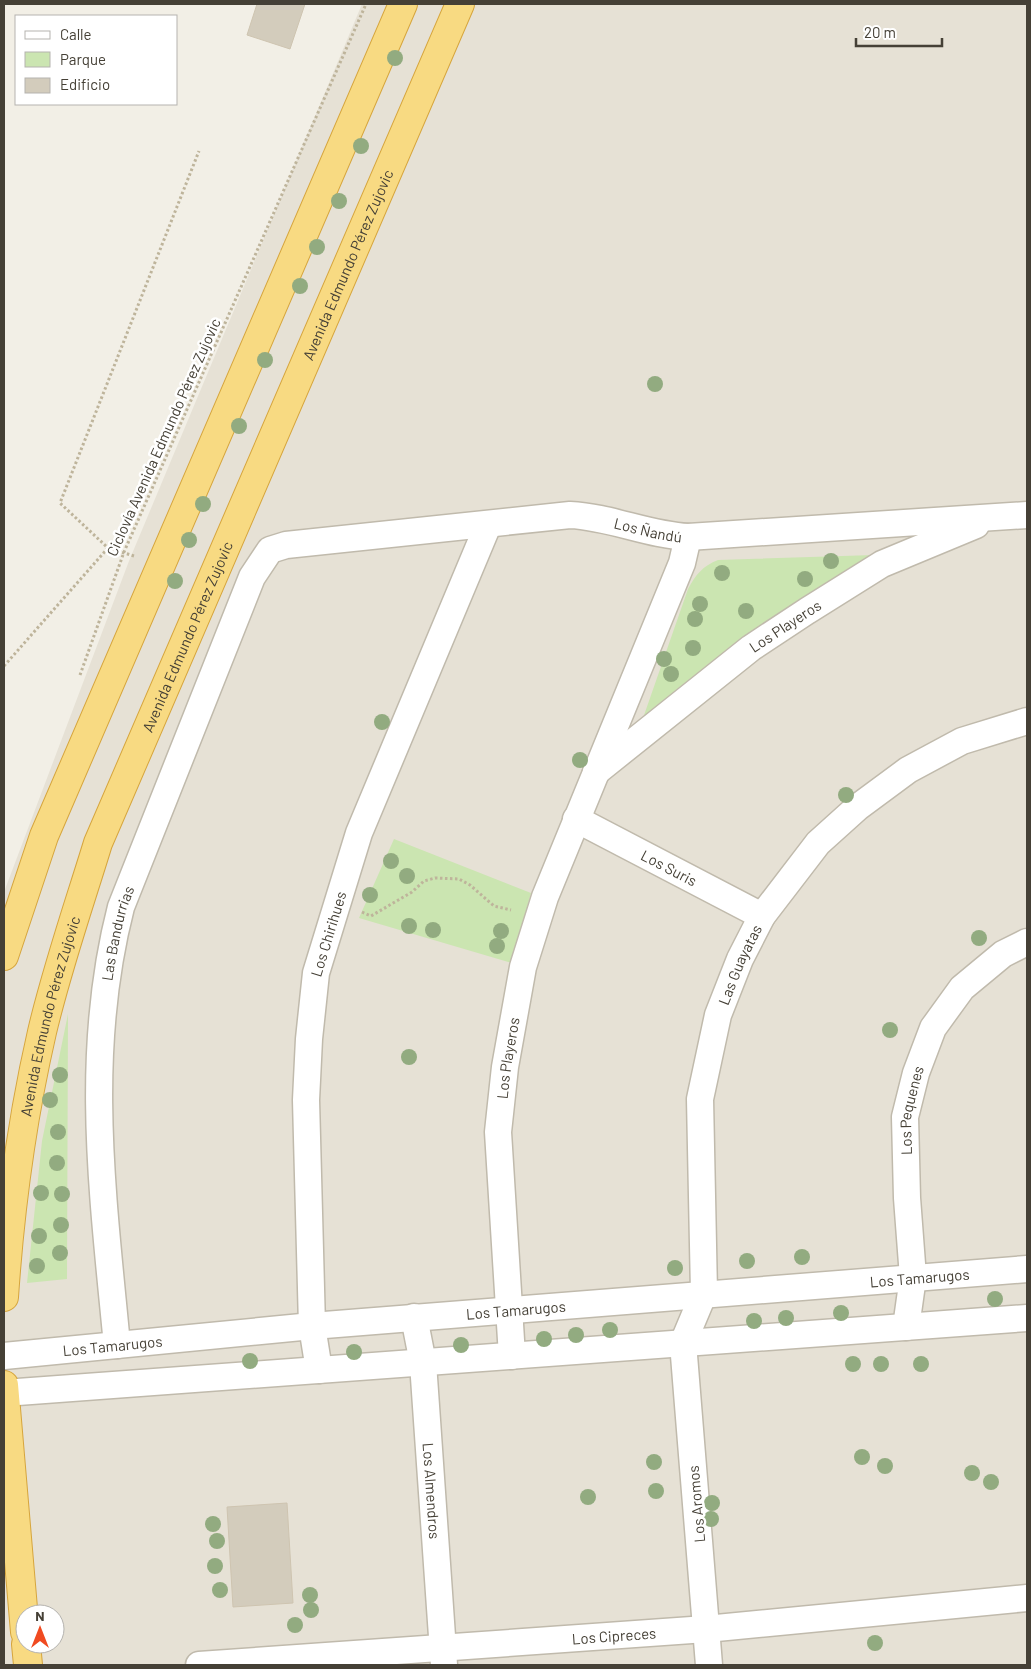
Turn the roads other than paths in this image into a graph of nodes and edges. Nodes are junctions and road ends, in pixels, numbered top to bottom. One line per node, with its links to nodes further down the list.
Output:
1 (403, 4): 13 (highway)
2 (460, 4): 17 (highway, Avenida Edmundo Pérez Zujovic)
3 (1027, 515): 4 (street, Los Ñandú)
4 (998, 516): 6 (street, Los Ñandú); 9 (street, Los Playeros)
5 (488, 525): 6 (street, Los Ñandú); 7 (street, Los Ñandú); 21 (street, Los Chirihues)
6 (688, 537): 9 (street, Los Playeros)
7 (270, 550): 24 (street, Las Bandurrias)
8 (1027, 721): 11 (street, Las Guayatas)
9 (594, 774): 10 (street, Los Playeros)
10 (576, 819): 11 (street, Los Suris); 18 (street, Los Playeros)
11 (762, 916): 16 (street, Las Guayatas)
12 (1027, 942): 15 (street, Los Pequenes)
13 (4, 956)
14 (1027, 1268): 15 (street, Los Tamarugos)
15 (913, 1277): 16 (street, Los Tamarugos); 22 (street, Los Pequenes)
16 (704, 1293): 18 (street, Los Tamarugos); 23 (street, Las Guayatas)
17 (4, 1297)
18 (509, 1310): 19 (street, Los Tamarugos); 26 (street, Los Playeros)
19 (414, 1317): 21 (street, Los Tamarugos); 27 (street, Los Almendros)
20 (1027, 1318): 22 (street)
21 (312, 1326): 24 (street, Los Tamarugos); 28 (street, Los Chirihues)
22 (906, 1327): 23 (street)
23 (682, 1343): 26 (street); 32 (street, Los Aromos)
24 (117, 1345): 25 (street, Los Tamarugos)
25 (4, 1356)
26 (512, 1356): 27 (street)
27 (423, 1363): 28 (street); 33 (street, Los Almendros)
28 (319, 1370): 29 (street)
29 (4, 1390): 31 (highway)
30 (1027, 1598): 32 (street, Los Cipreces)
31 (23, 1604)
32 (706, 1630): 33 (street, Los Cipreces); 35 (street, Los Aromos)
33 (443, 1656): 34 (street, Los Cipreces)
34 (199, 1665)
35 (709, 1665)

